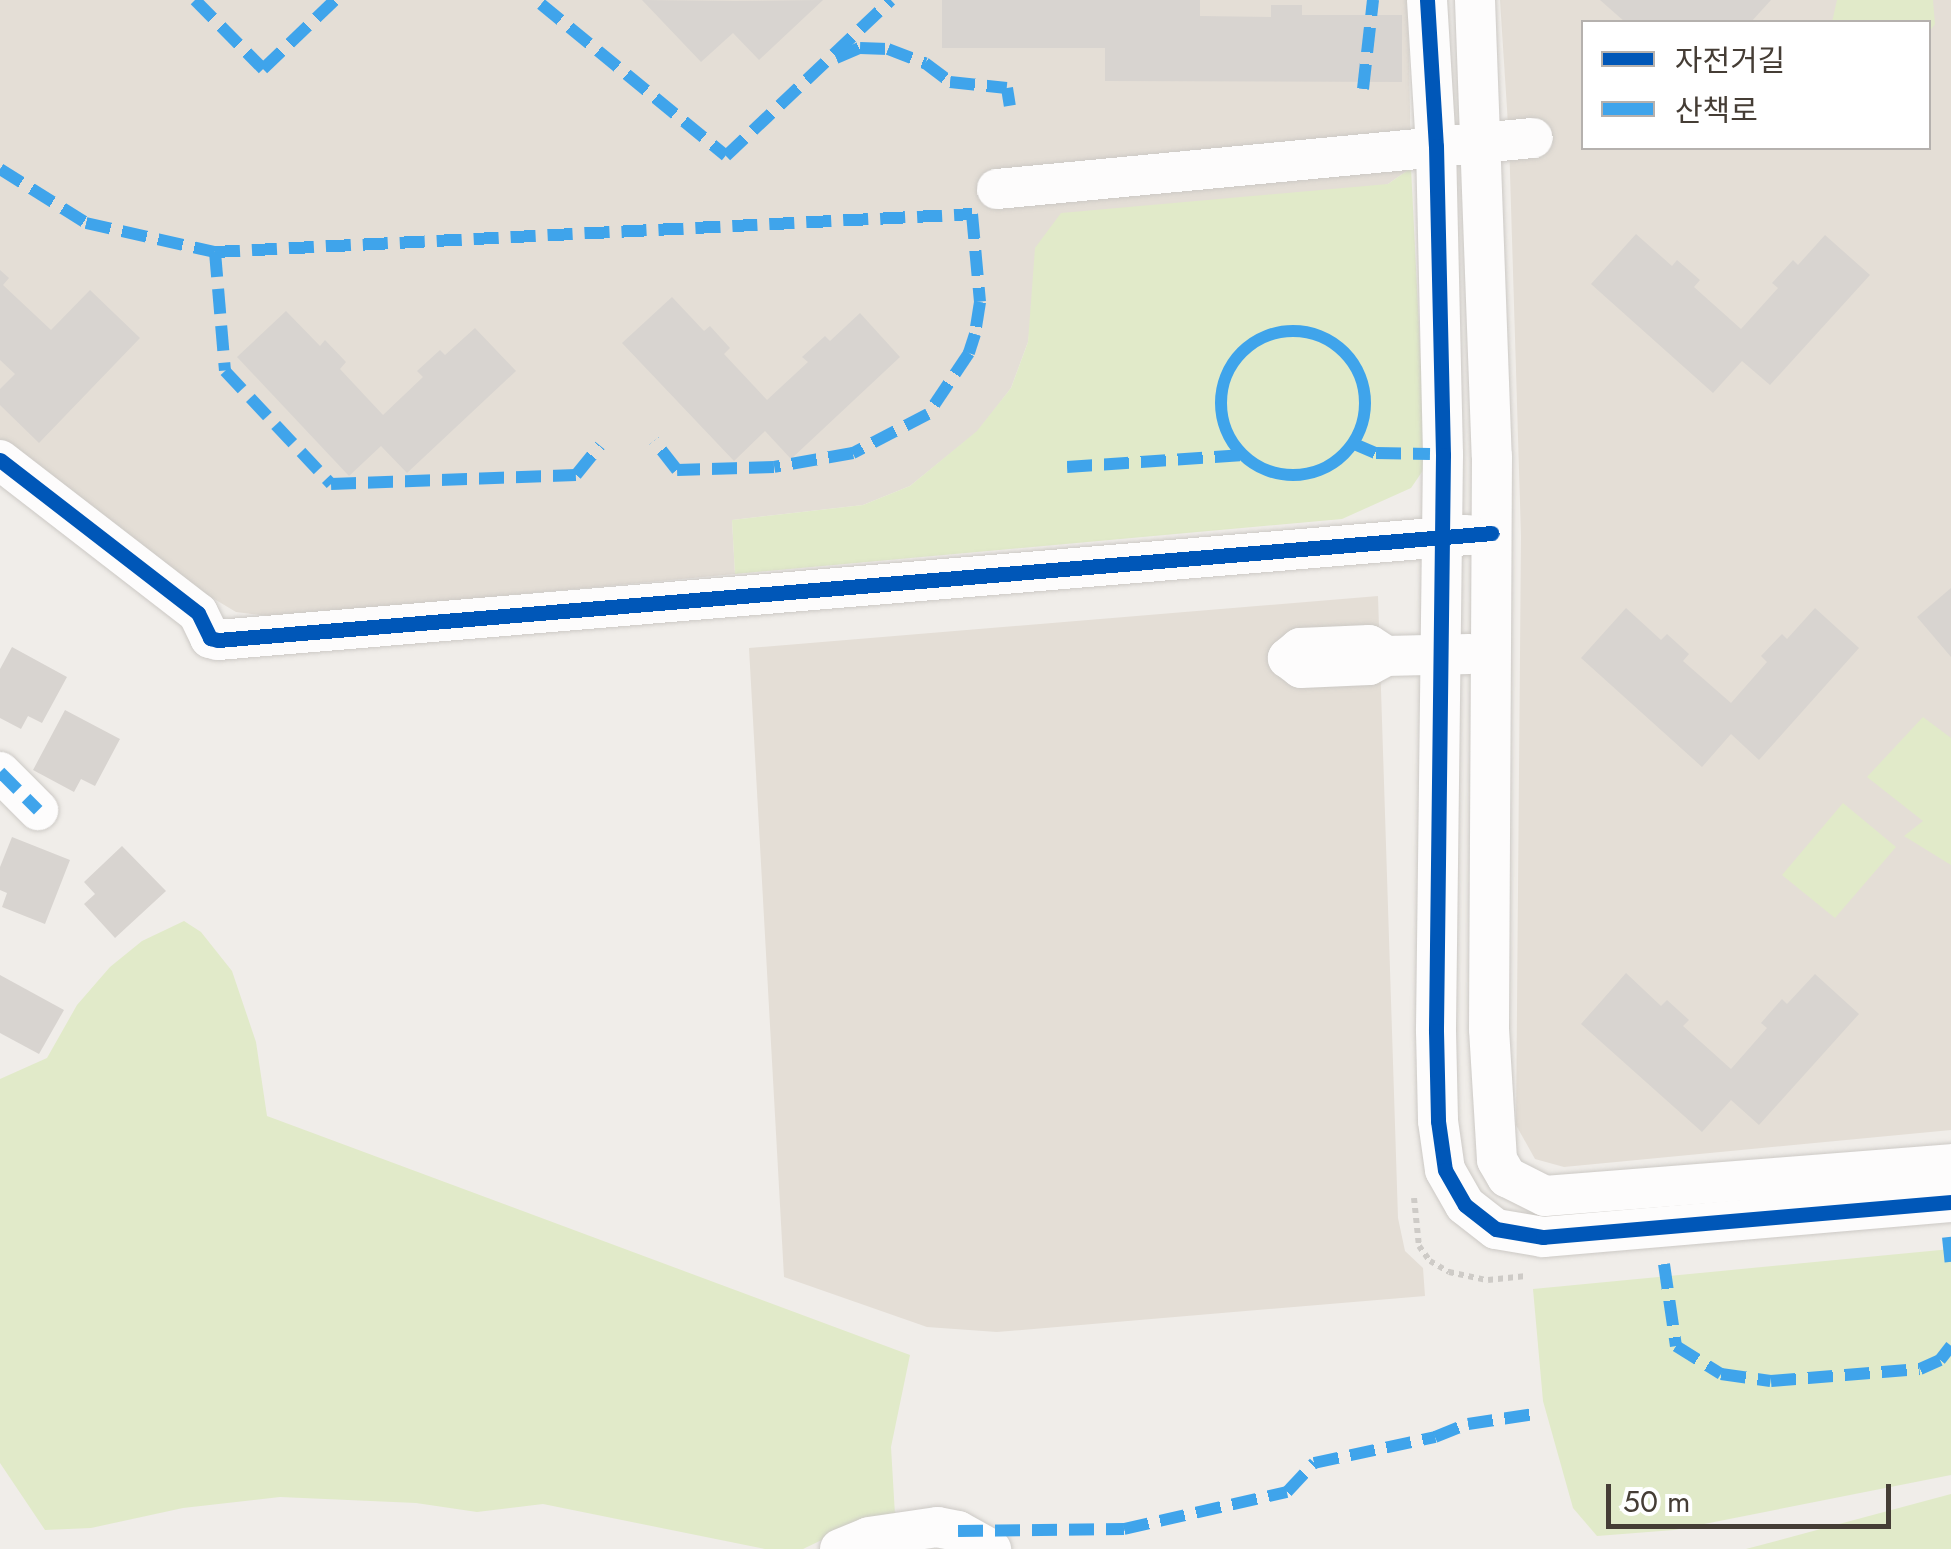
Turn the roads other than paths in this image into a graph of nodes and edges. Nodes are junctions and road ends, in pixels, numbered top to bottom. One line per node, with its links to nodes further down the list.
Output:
1 (1426, 0): 5 (street)
2 (1475, 0): 4 (street)
3 (1533, 138): 4 (street)
4 (1484, 142): 5 (street); 8 (street)
5 (1436, 146): 6 (street); 9 (street)
6 (997, 189)
7 (0, 460): 9 (street)
8 (1492, 532): 9 (street); 11 (street)
9 (1443, 538): 10 (street)
10 (1441, 654): 11 (street); 12 (street); 16 (street)
11 (1492, 654): 15 (street)
12 (1386, 656)
13 (0, 772): 14 (street)
14 (38, 810)
15 (1951, 1164)
16 (1951, 1202)
17 (840, 1549): 18 (street)
18 (992, 1549)

